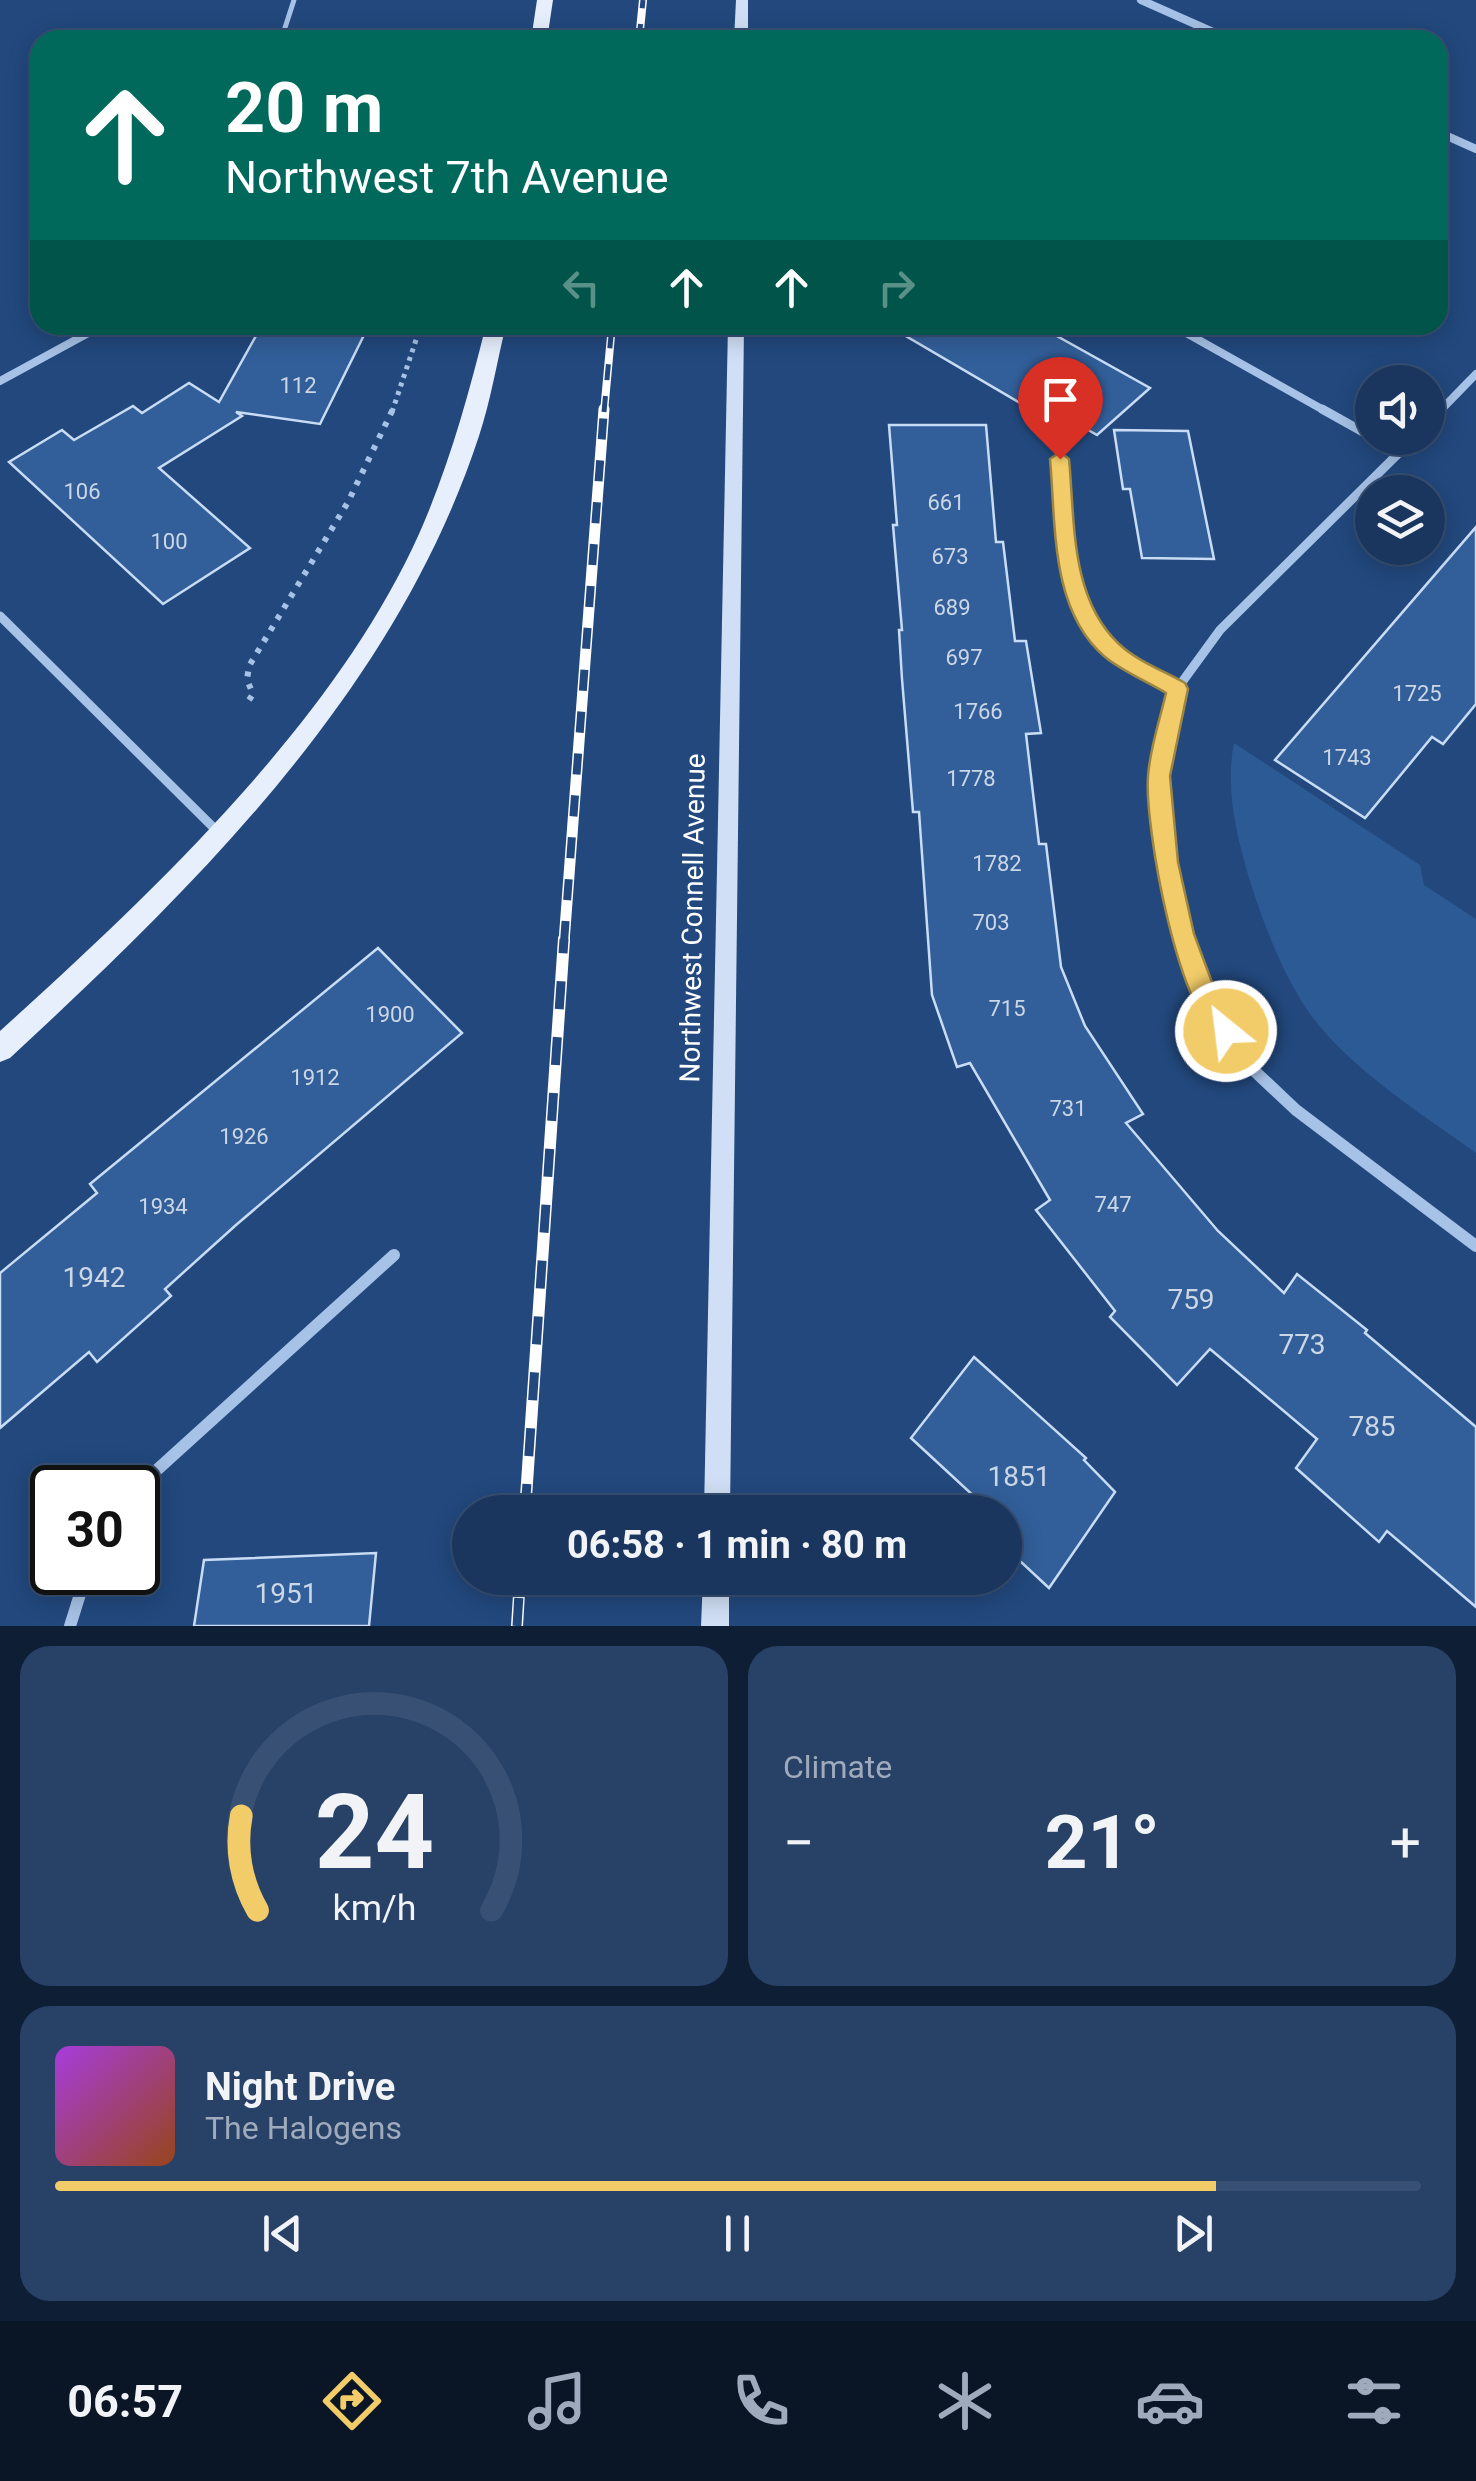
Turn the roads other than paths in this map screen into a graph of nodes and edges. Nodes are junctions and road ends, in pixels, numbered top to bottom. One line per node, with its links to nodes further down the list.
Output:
1 (294, 0): 5 (lane)
2 (546, 0): 6 (main road)
3 (742, 0): 7 (street)
4 (1142, 0): 8 (street)
5 (284, 30)
6 (541, 30)
7 (741, 30)
8 (1209, 30)
9 (1448, 136): 10 (street)
10 (1476, 149)
11 (85, 335): 16 (street)
12 (494, 335): 23 (main road)
13 (736, 335): 28 (street, Northwest Connell Avenue)
14 (1190, 335): 18 (street)
15 (1476, 374): 17 (street)
16 (0, 382)
17 (1445, 406)
18 (1355, 427)
19 (1396, 455): 22 (street)
20 (1060, 459): 22 (lane)
21 (0, 616): 23 (street)
22 (1177, 689): 25 (street)
23 (222, 836): 24 (main road)
24 (0, 1049)
25 (1476, 1246)
26 (394, 1255): 27 (street)
27 (160, 1467)
28 (716, 1495)
29 (79, 1595): 31 (street)
30 (716, 1595): 32 (street)
31 (70, 1626)
32 (716, 1626)

